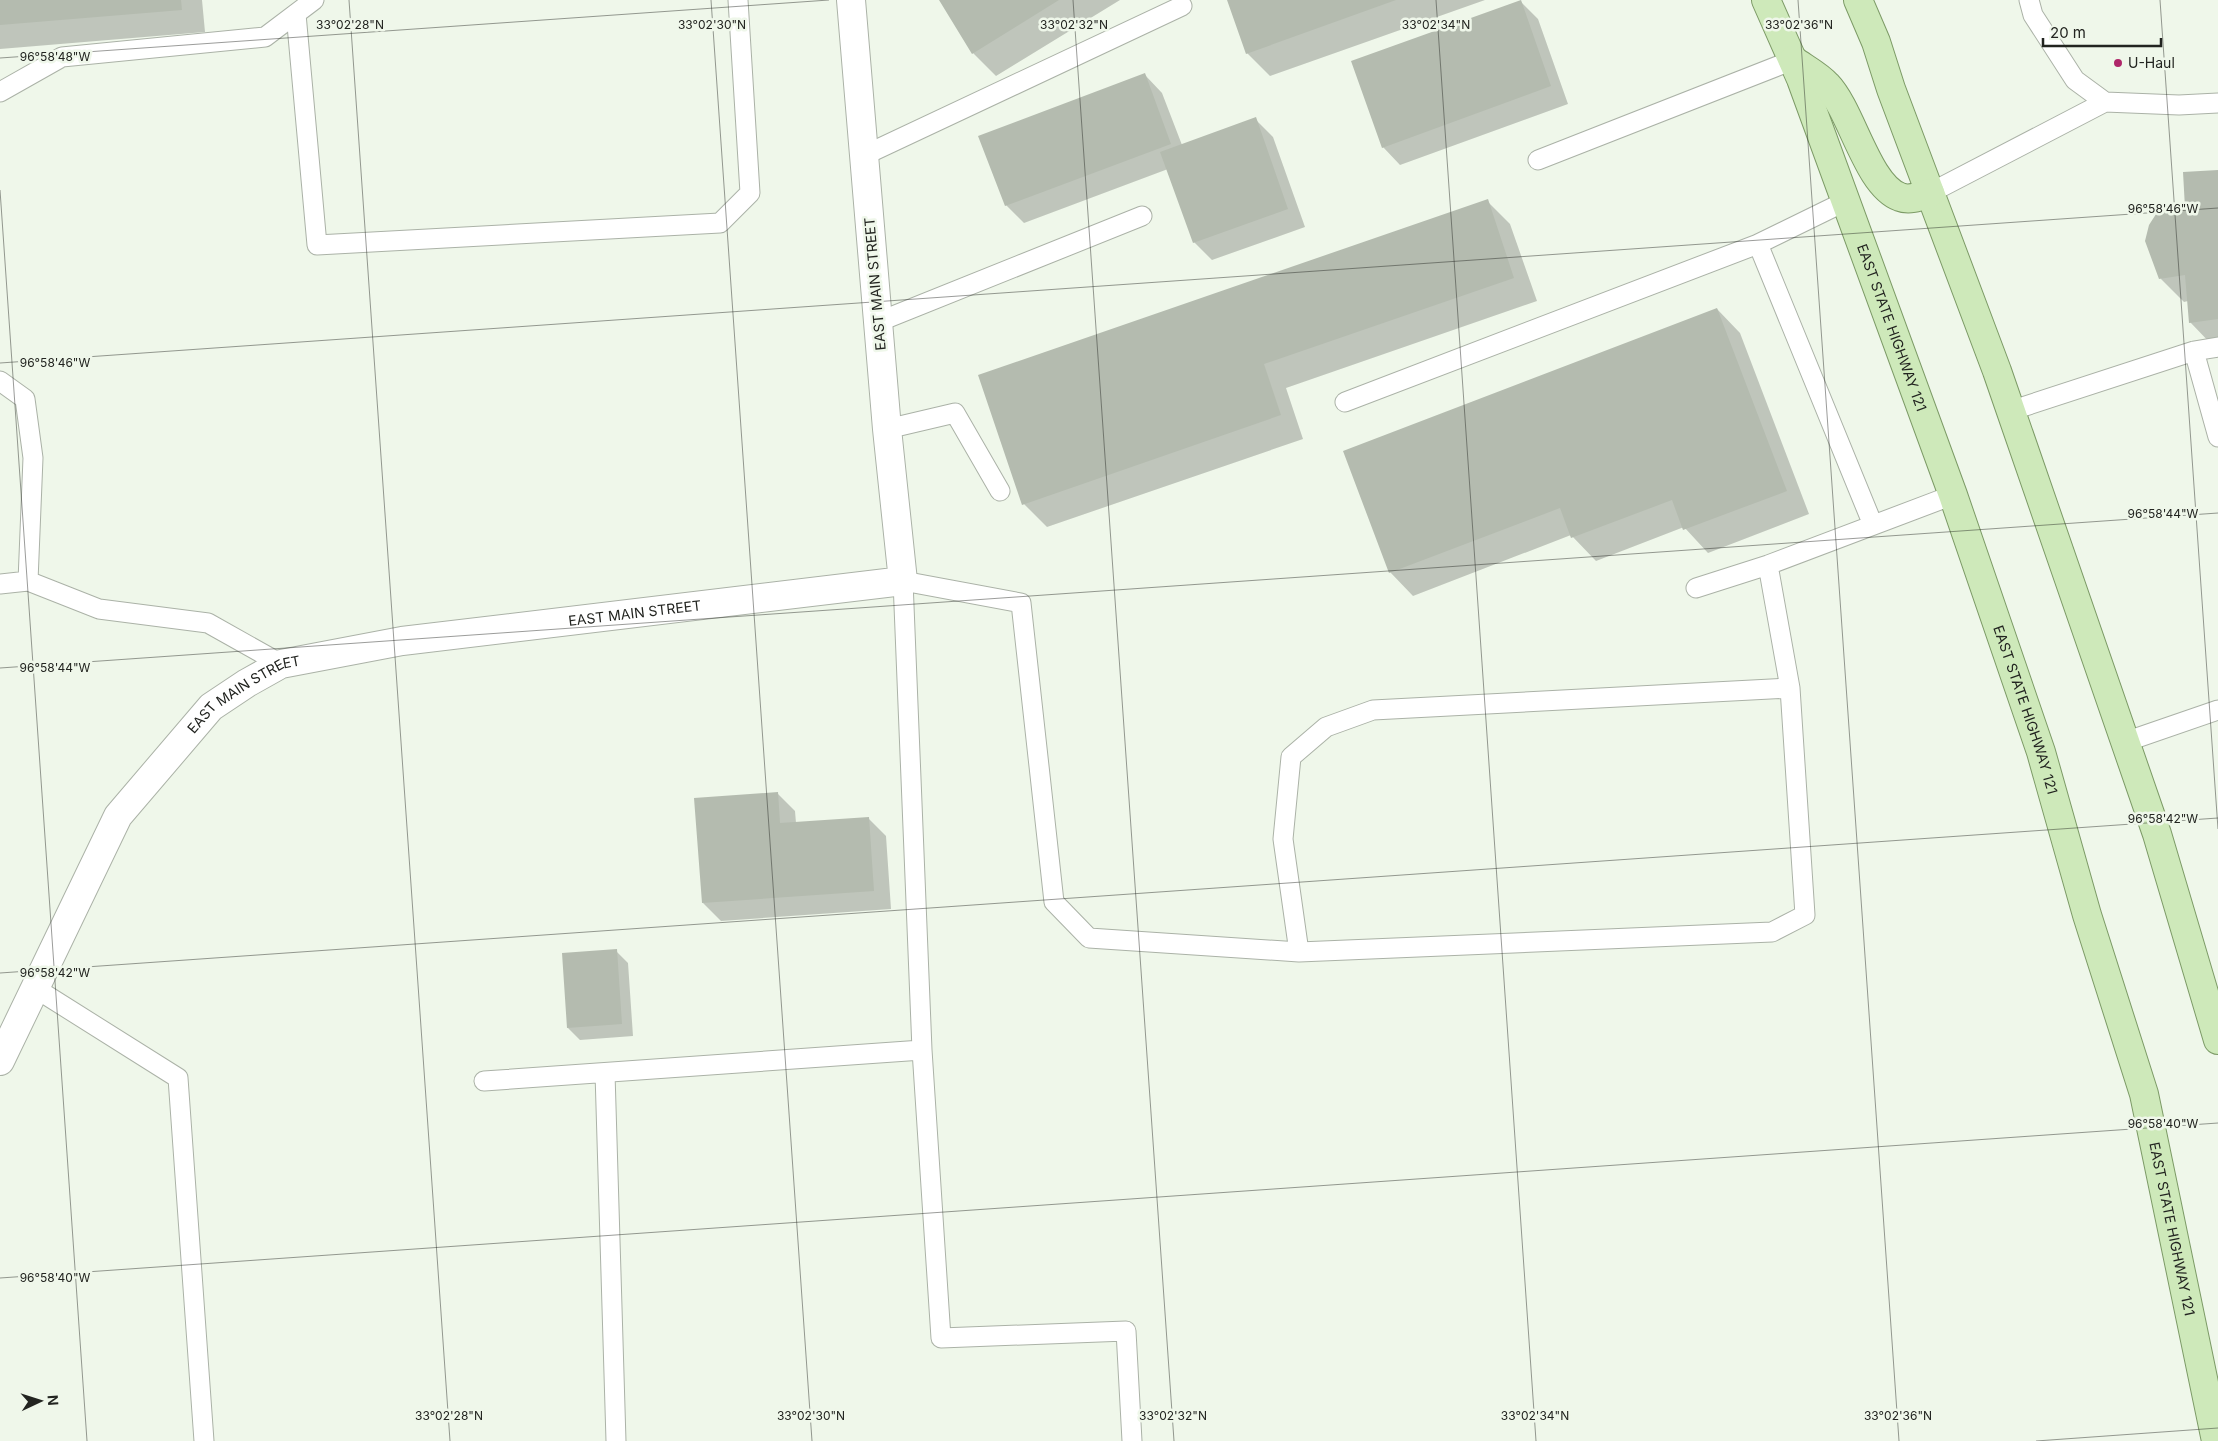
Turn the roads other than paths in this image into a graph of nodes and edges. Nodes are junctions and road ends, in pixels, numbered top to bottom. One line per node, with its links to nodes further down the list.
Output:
1 (314, 0): 8 (lane)
2 (738, 0): 8 (lane)
3 (851, 0): 13 (street, EAST MAIN STREET)
4 (1766, 0): 9 (main road, EAST STATE HIGHWAY 121)
5 (1858, 0): 15 (main road)
6 (2029, 0): 11 (lane)
7 (1182, 6): 13 (lane)
8 (296, 14): 10 (lane)
9 (1793, 60): 14 (lane); 15 (main road); 16 (main road, EAST STATE HIGHWAY 121)
10 (0, 92)
11 (2105, 102): 12 (lane); 15 (lane)
12 (2218, 103)
13 (865, 154): 19 (street, EAST MAIN STREET)
14 (1538, 160)
15 (1930, 193): 24 (main road)
16 (1846, 201): 18 (lane); 28 (main road, EAST STATE HIGHWAY 121)
17 (1142, 216): 19 (lane)
18 (1758, 244): 23 (lane); 29 (lane)
19 (878, 322): 25 (street, EAST MAIN STREET)
20 (2218, 347): 21 (lane)
21 (2194, 351): 24 (lane); 26 (lane)
22 (0, 381): 31 (lane)
23 (1345, 402)
24 (2010, 410): 38 (main road)
25 (887, 429): 27 (lane); 32 (street, EAST MAIN STREET)
26 (2218, 437)
27 (1000, 490)
28 (1954, 495): 29 (lane); 49 (main road, EAST STATE HIGHWAY 121)
29 (1873, 525): 30 (lane)
30 (1768, 565): 34 (lane); 36 (lane)
31 (28, 581): 33 (lane); 35 (lane)
32 (903, 581): 35 (street, EAST MAIN STREET); 39 (lane); 42 (lane)
33 (0, 584)
34 (1696, 588)
35 (281, 664): 40 (street, EAST MAIN STREET)
36 (1790, 688): 39 (lane); 39 (lane)
37 (2218, 710): 38 (lane)
38 (2125, 742): 41 (main road)
39 (1299, 952)
40 (35, 988): 43 (street, EAST MAIN STREET); 46 (lane)
41 (2218, 1040)
42 (922, 1050): 44 (lane); 48 (lane)
43 (0, 1061)
44 (605, 1073): 45 (lane); 47 (lane)
45 (484, 1081)
46 (204, 1441)
47 (616, 1441)
48 (1132, 1441)
49 (2216, 1441)

